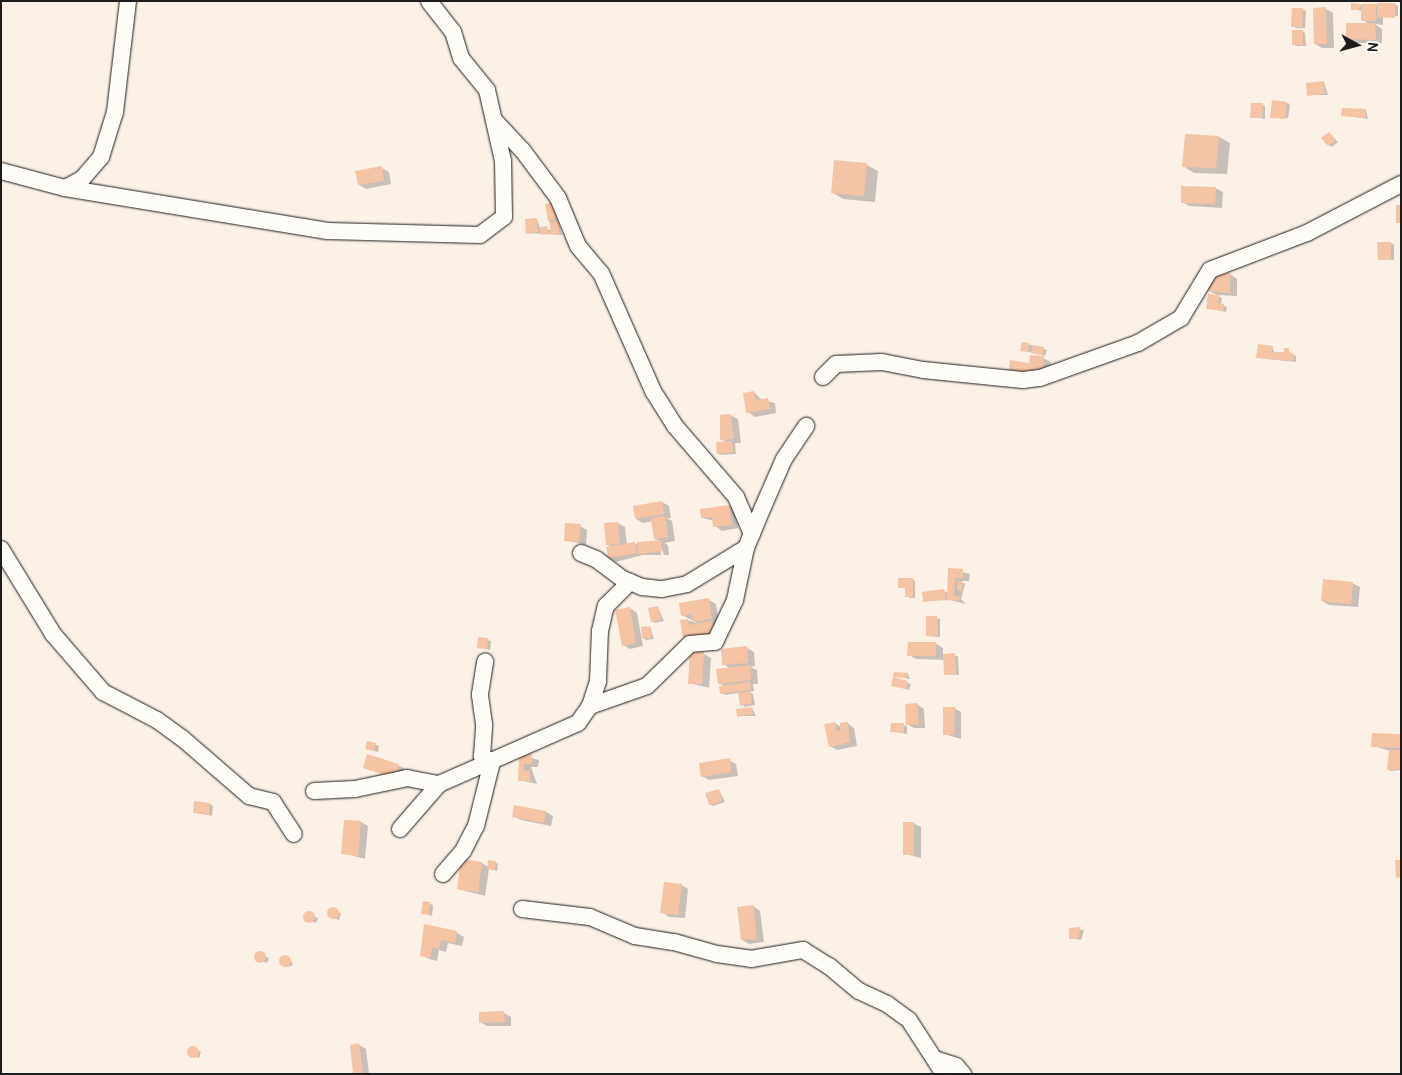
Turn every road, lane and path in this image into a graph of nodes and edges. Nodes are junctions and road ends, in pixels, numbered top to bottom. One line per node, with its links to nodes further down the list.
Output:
1 (128, 1): 6 (street)
2 (429, 1): 3 (street)
3 (494, 120): 6 (street); 9 (street)
4 (1, 171): 6 (street)
5 (1401, 184): 7 (street)
6 (65, 188)
7 (823, 377)
8 (806, 426): 9 (street)
9 (749, 541): 12 (street); 14 (street)
10 (1, 549): 19 (street)
11 (581, 553): 12 (street)
12 (630, 582): 14 (street)
13 (485, 661): 15 (street)
14 (590, 706): 15 (street)
15 (492, 762): 16 (street); 20 (street)
16 (439, 784): 17 (street); 18 (street)
17 (314, 791)
18 (400, 829)
19 (294, 834)
20 (443, 874)
21 (522, 909): 22 (street)
22 (935, 1059): 23 (street); 24 (street)
23 (944, 1074)
24 (963, 1074)

